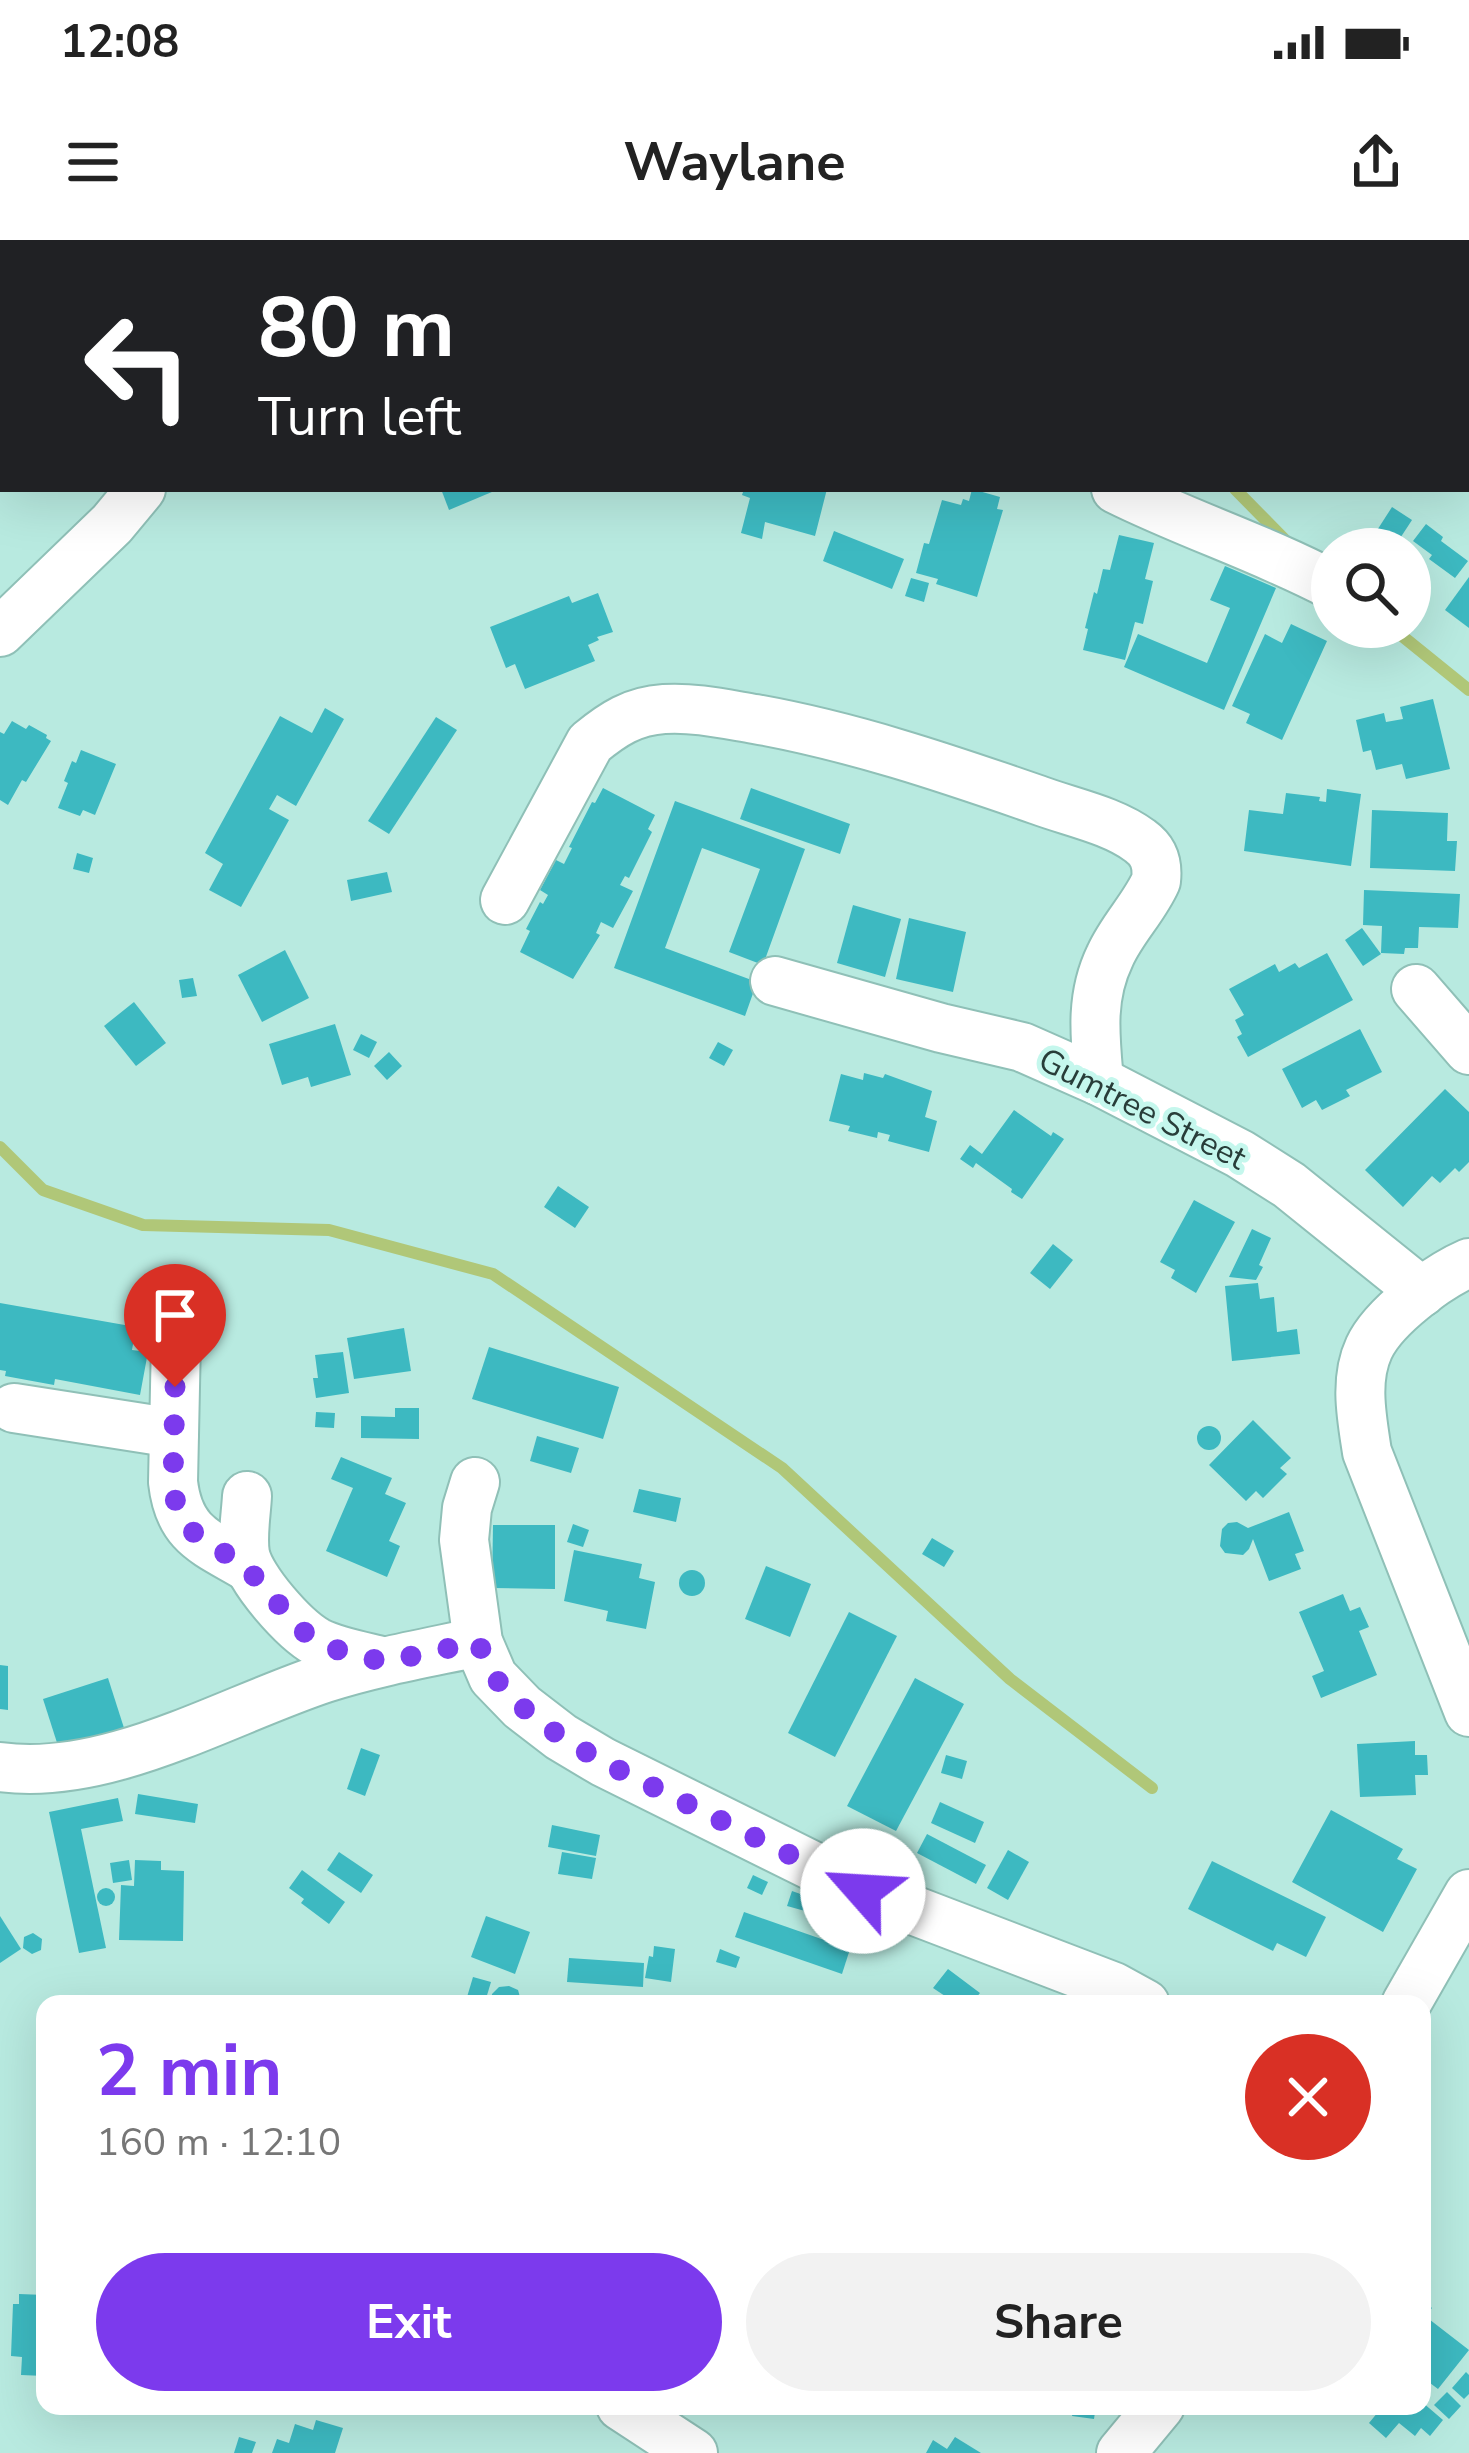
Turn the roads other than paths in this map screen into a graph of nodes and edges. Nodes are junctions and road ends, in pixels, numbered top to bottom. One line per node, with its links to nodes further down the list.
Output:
1 (139, 492): 4 (street)
2 (1123, 492): 3 (street)
3 (1311, 573)
4 (0, 632)
5 (505, 900): 9 (street)
6 (775, 981): 9 (street, Gumtree Street)
7 (1416, 989): 8 (street)
8 (1469, 1050)
9 (1100, 1081): 11 (street, Gumtree Street)
10 (1469, 1263): 11 (street)
11 (1422, 1292): 20 (street)
12 (176, 1340): 14 (street)
13 (14, 1408): 14 (street)
14 (174, 1433): 17 (street)
15 (475, 1483): 18 (street)
16 (247, 1496): 17 (street)
17 (248, 1567): 19 (street)
18 (478, 1642): 19 (street); 23 (street)
19 (384, 1662): 21 (street)
20 (1469, 1712)
21 (0, 1767)
22 (1469, 1894): 24 (street)
23 (1128, 1995)
24 (1411, 1995)
25 (635, 2415): 27 (street)
26 (1153, 2415): 28 (street)
27 (693, 2453)
28 (1121, 2453)

